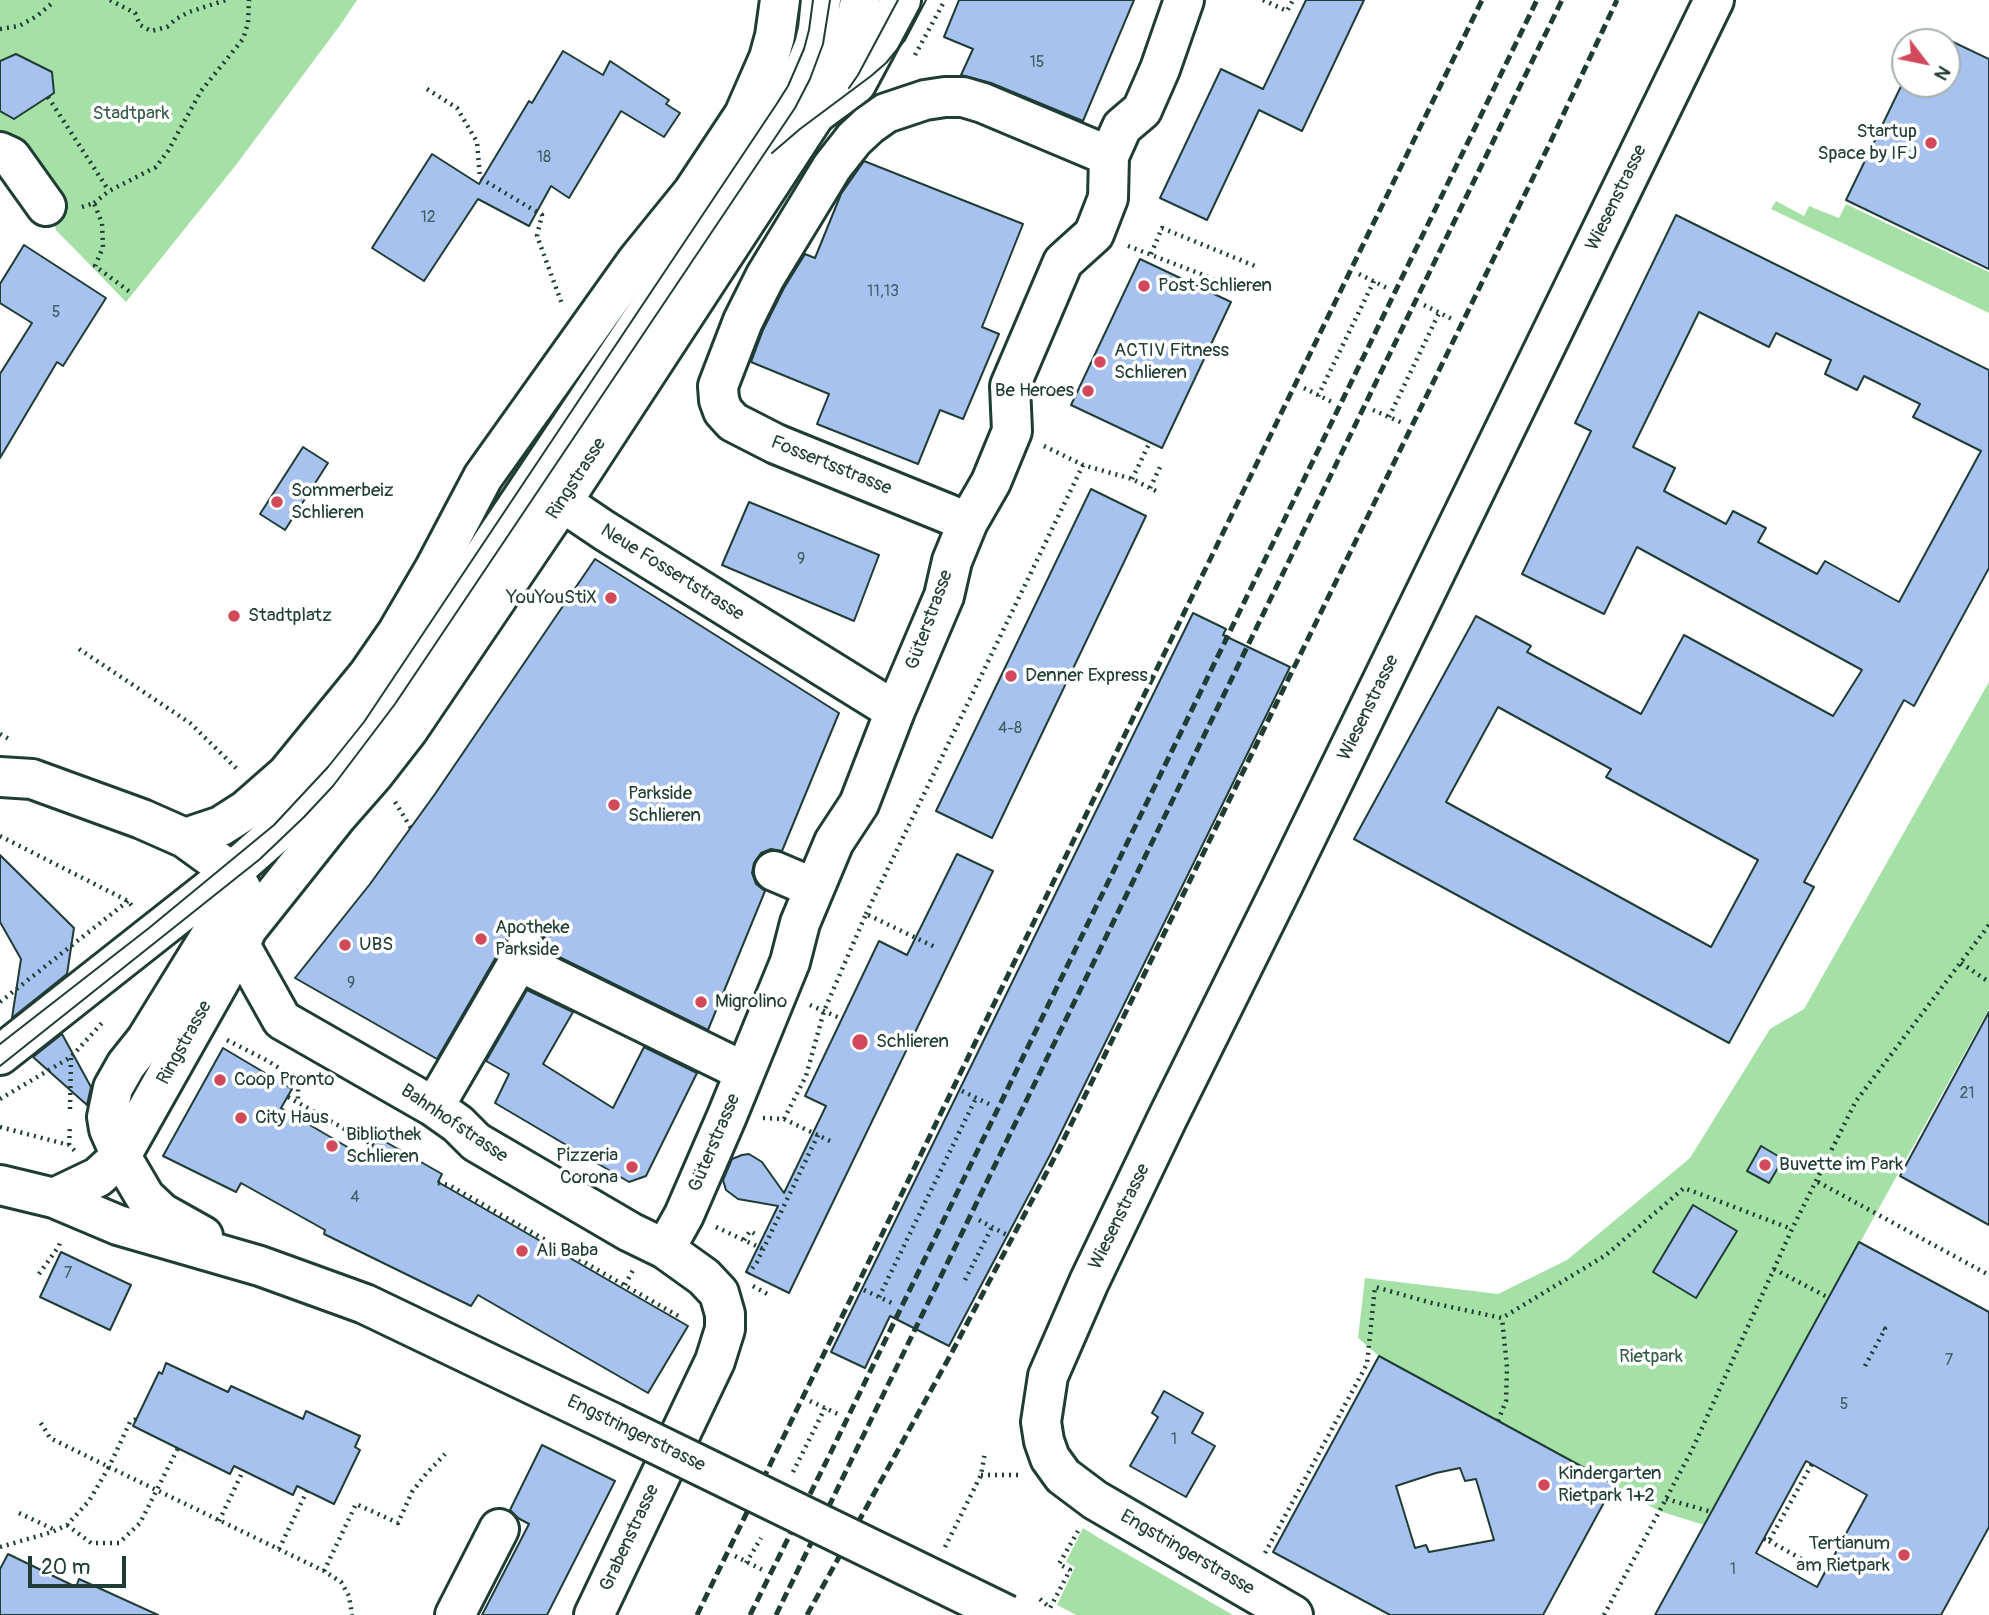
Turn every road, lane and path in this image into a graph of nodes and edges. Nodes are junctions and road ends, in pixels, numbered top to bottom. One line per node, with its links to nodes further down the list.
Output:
1 (52, 0): 14 (path)
2 (110, 0): 3 (path)
3 (226, 0)
4 (249, 0): 22 (path)
5 (780, 0): 37 (street)
6 (821, 0): 21 (street)
7 (860, 0): 18 (street, Ringstrasse)
8 (901, 0): 15 (street)
9 (923, 0): 15 (street)
10 (1184, 0): 20 (street, Güterstrasse)
11 (1263, 0): 12 (path)
12 (1293, 0)
13 (1714, 0): 125 (street, Wiesenstrasse)
14 (0, 29)
15 (856, 84): 18 (street)
16 (427, 89): 34 (path)
17 (48, 97): 22 (path)
18 (814, 116): 21 (street); 49 (street, Ringstrasse)
19 (0, 152): 24 (street)
20 (1109, 156): 44 (street, Güterstrasse); 52 (street, Fossertsstrasse)
21 (741, 175): 49 (street)
22 (108, 191): 23 (path)
23 (94, 203): 24 (path); 31 (path)
24 (46, 206)
25 (1151, 254): 27 (path)
26 (1161, 258): 32 (path)
27 (1255, 266)
28 (1359, 274): 29 (path)
29 (1374, 281): 30 (path); 39 (path)
30 (1387, 288)
31 (130, 292)
32 (1244, 293)
33 (1424, 305): 35 (path)
34 (570, 311)
35 (1439, 313): 36 (path); 42 (path)
36 (1454, 320)
37 (549, 384): 49 (street); 54 (street)
38 (1304, 388): 39 (path)
39 (1318, 396): 40 (path)
40 (1332, 402)
41 (1373, 410): 42 (path)
42 (1389, 417): 43 (path)
43 (1405, 425)
44 (1012, 431): 47 (path); 52 (street, Güterstrasse)
45 (1150, 442): 48 (path)
46 (1162, 463): 50 (path)
47 (1083, 465): 48 (path); 67 (path)
48 (1132, 479): 50 (path)
49 (551, 488): 55 (street, Neue Fossertstrasse); 57 (street); 69 (street, Ringstrasse)
50 (1150, 488): 51 (path)
51 (1158, 492)
52 (968, 522): 55 (street, Güterstrasse)
53 (79, 649): 59 (path)
54 (368, 675): 57 (street); 63 (street)
55 (895, 711): 66 (street, Güterstrasse)
56 (0, 758): 58 (street)
57 (339, 766): 65 (street)
58 (16, 778): 63 (street)
59 (236, 779)
60 (394, 799): 61 (path)
61 (411, 828)
62 (0, 836): 73 (path)
63 (185, 838): 65 (street)
64 (774, 871): 66 (street)
65 (232, 872): 69 (street); 77 (street); 90 (street, Engstringerstrasse)
66 (814, 888): 78 (street, Güterstrasse)
67 (866, 915): 70 (path); 74 (path)
68 (1989, 925): 71 (path)
69 (243, 937): 85 (street, Bahnhofstrasse); 90 (street, Ringstrasse)
70 (937, 948)
71 (1961, 962): 72 (path); 91 (path)
72 (1989, 982)
73 (0, 1002)
74 (824, 1011): 75 (path); 87 (path)
75 (842, 1019)
76 (223, 1038): 83 (path)
77 (0, 1055)
78 (745, 1072): 85 (street); 103 (street, Güterstrasse)
79 (962, 1091): 81 (path)
80 (288, 1097): 83 (path)
81 (976, 1098): 84 (path); 112 (path)
82 (0, 1099): 86 (path)
83 (298, 1102): 89 (path)
84 (990, 1105)
85 (434, 1107): 103 (street, Bahnhofstrasse)
86 (0, 1126)
87 (818, 1135): 88 (path); 104 (path)
88 (830, 1141)
89 (373, 1145)
90 (121, 1156): 94 (street); 106 (street, Engstringerstrasse)
91 (1817, 1181): 98 (path); 109 (path)
92 (438, 1183): 115 (path)
93 (0, 1185): 94 (street, Engstringerstrasse)
94 (54, 1198): 106 (street, Engstringerstrasse)
95 (979, 1220): 97 (path)
96 (709, 1223): 101 (path)
97 (992, 1227): 100 (path); 110 (path)
98 (1792, 1229): 107 (path); 116 (path)
99 (755, 1234): 101 (path)
100 (1007, 1235)
101 (744, 1240): 104 (path)
102 (59, 1246): 108 (path)
103 (665, 1249): 156 (street, Grabenstrasse)
104 (763, 1249): 105 (path)
105 (761, 1263)
106 (260, 1266): 157 (street, Engstringerstrasse, bridge)
107 (1774, 1269): 113 (path); 136 (path)
108 (39, 1274)
109 (1989, 1275)
110 (965, 1280)
111 (864, 1290): 112 (path)
112 (879, 1297): 114 (path)
113 (1829, 1298)
114 (894, 1304)
115 (680, 1317)
116 (1502, 1318): 124 (path); 147 (path)
117 (1880, 1326): 118 (path)
118 (1865, 1366)
119 (810, 1401): 120 (path)
120 (825, 1408): 121 (path); 132 (path)
121 (839, 1415)
122 (136, 1419): 130 (path)
123 (38, 1420): 130 (path)
124 (1498, 1421)
125 (1041, 1422): 158 (street, Engstringerstrasse)
126 (178, 1448): 134 (path)
127 (985, 1452): 133 (path)
128 (445, 1454): 151 (path)
129 (1812, 1464): 152 (path)
130 (109, 1467): 134 (path); 140 (path)
131 (243, 1471): 139 (path)
132 (792, 1473)
133 (981, 1475)
134 (156, 1490): 139 (path); 140 (path)
135 (307, 1491): 146 (path)
136 (1666, 1499): 137 (path); 159 (path)
137 (1712, 1512)
138 (19, 1513): 142 (path)
139 (219, 1521): 146 (path)
140 (67, 1525): 142 (path)
141 (499, 1529): 155 (street)
142 (56, 1530): 145 (path)
143 (1077, 1533): 153 (path)
144 (761, 1538): 149 (path)
145 (0, 1548)
146 (279, 1549): 151 (path)
147 (1265, 1553)
148 (735, 1556): 149 (path)
149 (746, 1563): 150 (path)
150 (763, 1570)
151 (324, 1571): 154 (path)
152 (1825, 1572)
153 (1050, 1608)
154 (352, 1615)
155 (455, 1615)
156 (593, 1615)
157 (1007, 1615)
158 (1293, 1615)
159 (1604, 1615)

